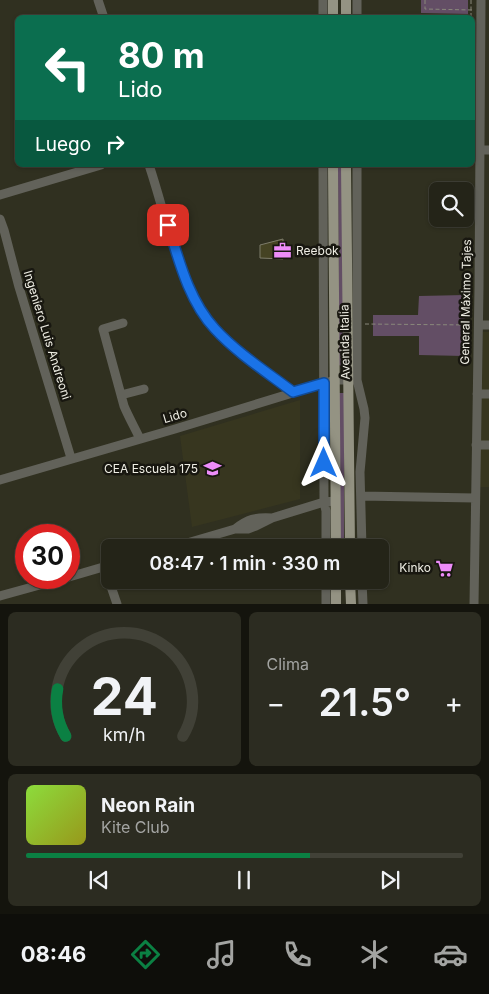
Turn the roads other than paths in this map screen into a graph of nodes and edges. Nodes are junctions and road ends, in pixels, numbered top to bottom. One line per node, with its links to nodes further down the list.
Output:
1 (98, 0): 7 (street)
2 (323, 0): 8 (street)
3 (333, 0): 9 (main road)
4 (346, 0): 10 (main road)
5 (358, 0): 11 (street)
6 (480, 0): 12 (street, General Máximo Tajes)
7 (103, 15)
8 (323, 15)
9 (333, 15)
10 (346, 15)
11 (357, 15)
12 (481, 150): 22 (street, General Máximo Tajes)
13 (94, 167): 19 (street)
14 (150, 167): 28 (street)
15 (323, 167): 26 (street, Avenida Italia)
16 (333, 167): 24 (main road, Avenida Italia)
17 (346, 167): 25 (main road, Avenida Italia)
18 (356, 167): 25 (street, Avenida Italia)
19 (0, 195)
20 (0, 219): 35 (street, Ingeniero Luis Andreoni)
21 (123, 323): 31 (street)
22 (478, 325): 23 (street); 29 (street, General Máximo Tajes)
23 (489, 325)
24 (335, 380): 25 (street, Lido); 26 (street, Lido); 39 (main road, Avenida Italia)
25 (353, 380): 37 (street, Avenida Italia); 44 (main road, Avenida Italia)
26 (324, 383): 28 (street, Lido); 40 (street, Avenida Italia)
27 (144, 389): 31 (street)
28 (293, 392): 32 (street, Lido)
29 (477, 394): 30 (street); 33 (street, General Máximo Tajes)
30 (489, 394)
31 (122, 395): 32 (street)
32 (140, 439): 35 (street, Lido)
33 (476, 445): 34 (street); 38 (street, General Máximo Tajes)
34 (489, 445)
35 (71, 458): 36 (street, Lido)
36 (0, 480)
37 (361, 496): 38 (street); 45 (street, Avenida Italia)
38 (475, 498): 60 (street, General Máximo Tajes)
39 (335, 501): 40 (street); 43 (main road, Avenida Italia)
40 (324, 502): 41 (street); 42 (street, Avenida Italia)
41 (201, 539)
42 (326, 539)
43 (336, 539)
44 (350, 539)
45 (362, 539)
46 (101, 567): 47 (street)
47 (80, 573)
48 (25, 589): 54 (street)
49 (113, 589): 55 (street)
50 (326, 589): 56 (street)
51 (336, 589): 57 (main road)
52 (350, 589): 58 (main road)
53 (362, 589): 59 (street)
54 (0, 596)
55 (117, 604)
56 (326, 604)
57 (336, 604)
58 (350, 604)
59 (363, 604)
60 (474, 604)

